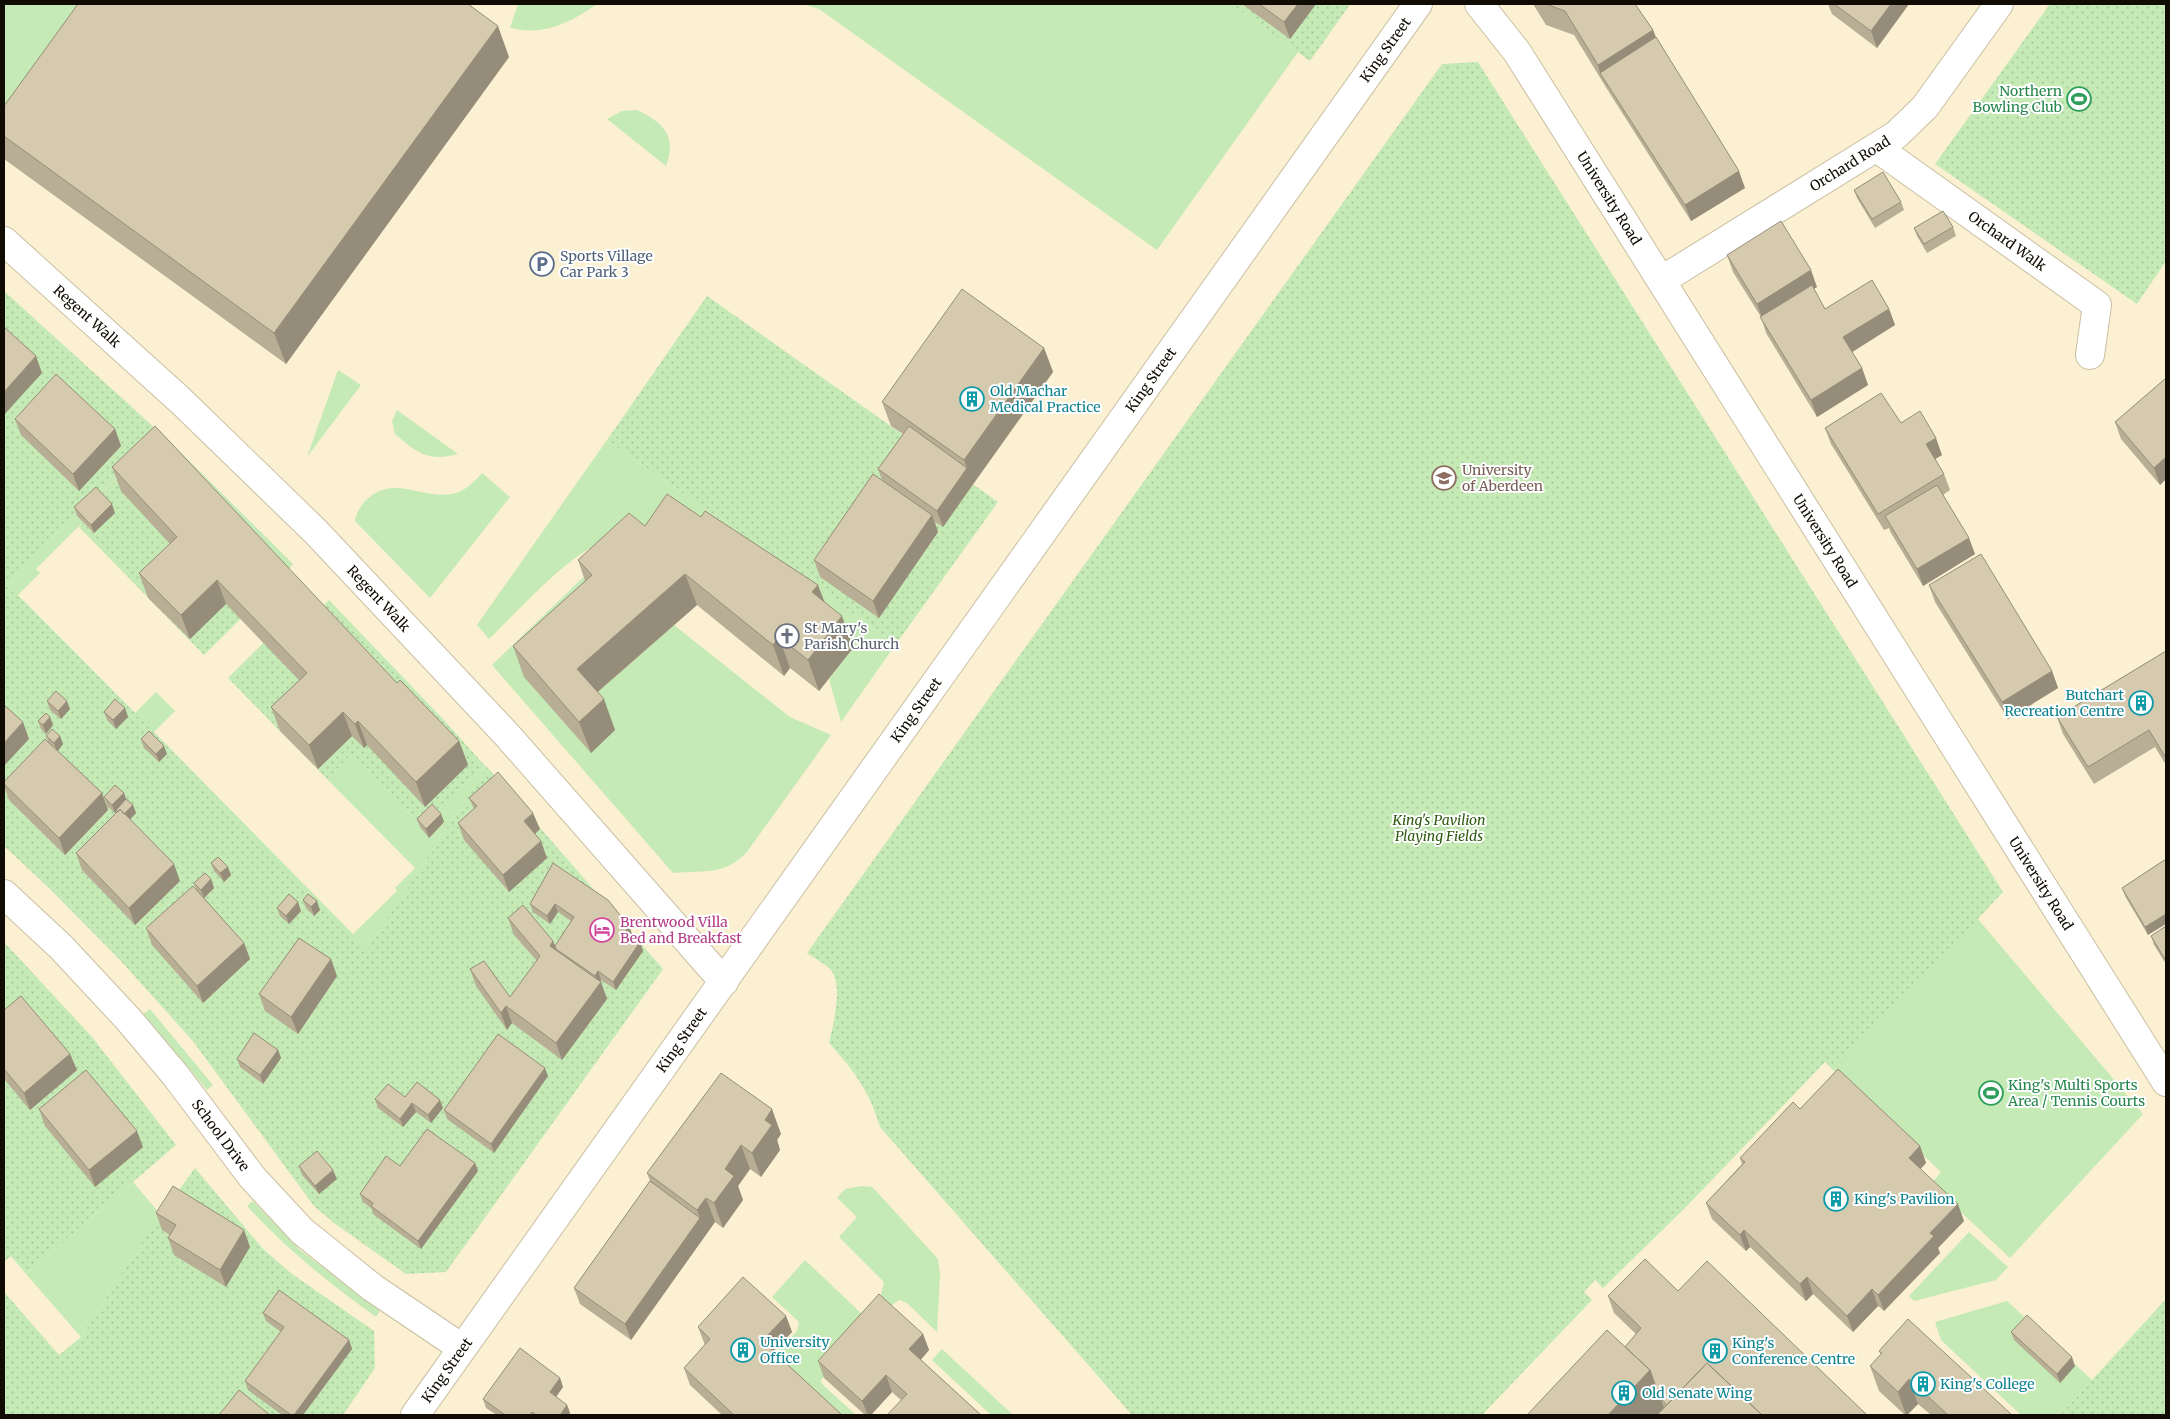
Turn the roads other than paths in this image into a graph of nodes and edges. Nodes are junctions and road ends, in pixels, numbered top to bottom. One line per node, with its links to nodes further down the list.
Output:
1 (1418, 4): 9 (street, King Street)
2 (1478, 4): 6 (street, University Road)
3 (1999, 4): 4 (street, Orchard Road)
4 (1876, 148): 6 (street, Orchard Road); 7 (street, Orchard Walk)
5 (4, 242): 9 (street, Regent Walk)
6 (1662, 280): 10 (street, University Road)
7 (2090, 354)
8 (4, 894): 11 (street, School Drive)
9 (724, 982): 11 (street, King Street)
10 (2166, 1082)
11 (462, 1348): 12 (street, King Street)
12 (415, 1415)

